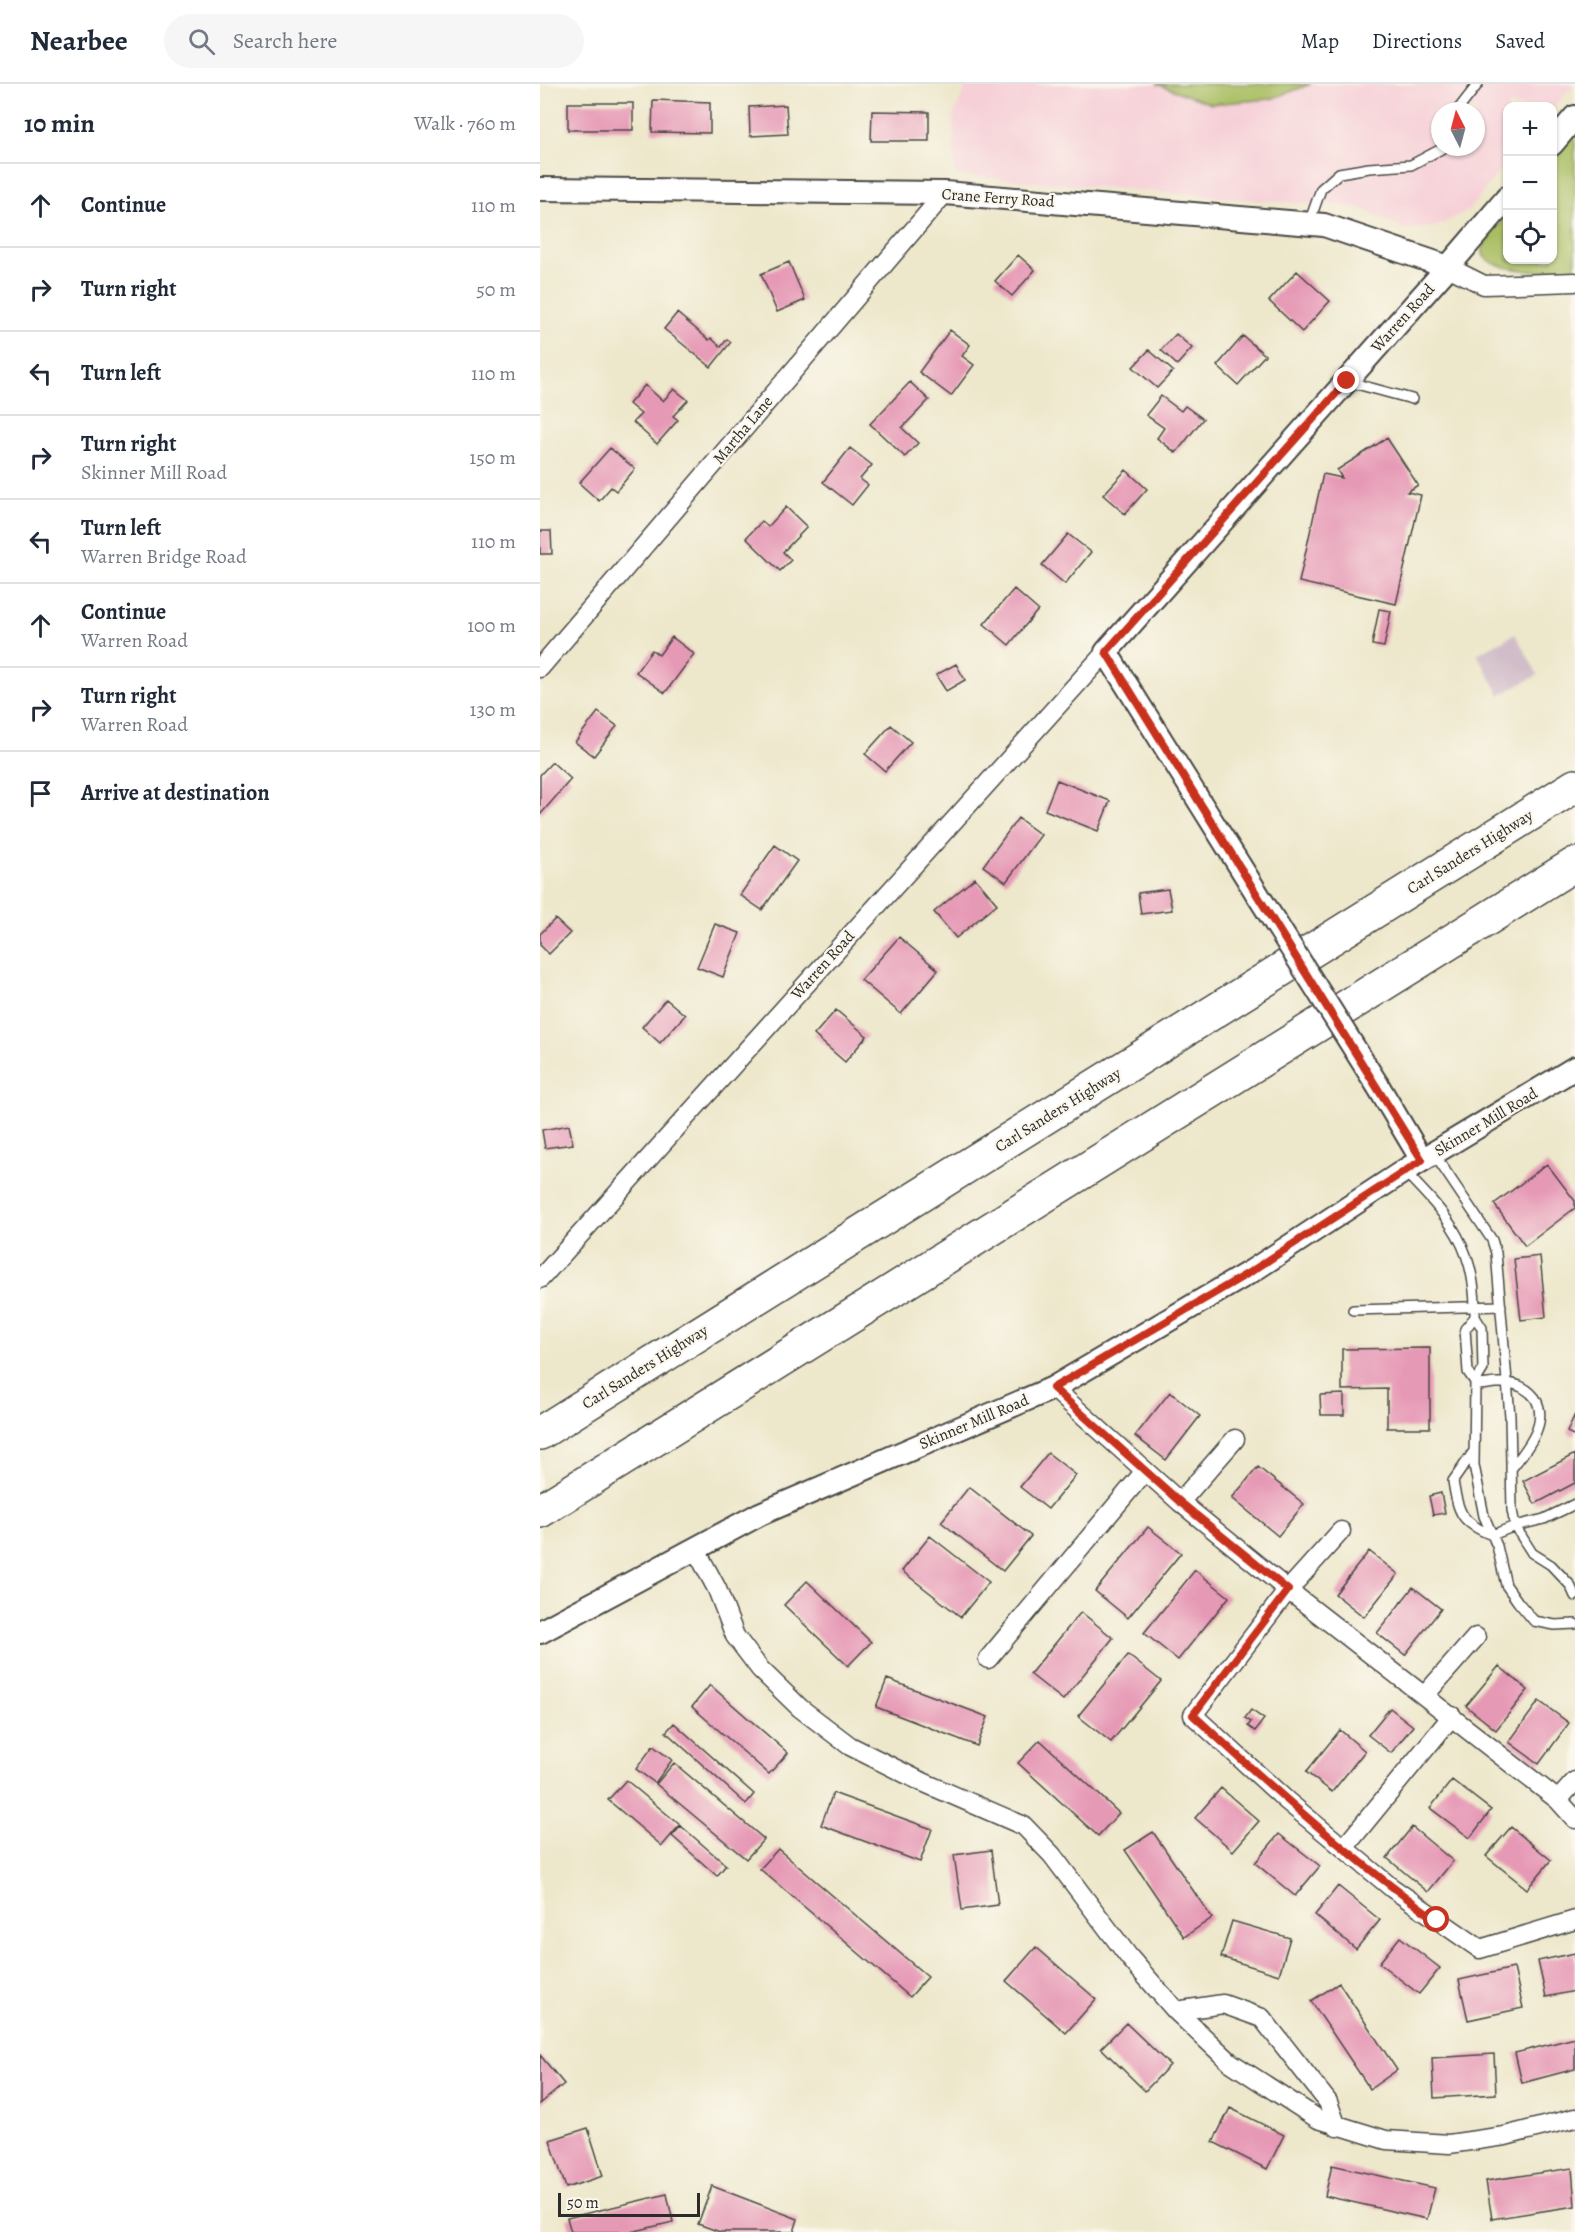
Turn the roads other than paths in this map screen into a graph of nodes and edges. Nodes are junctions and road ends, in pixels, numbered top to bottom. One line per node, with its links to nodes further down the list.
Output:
1 (1478, 84): 2 (lane)
2 (1464, 102)
3 (1575, 117): 4 (street)
4 (1557, 138)
5 (1431, 154): 9 (lane)
6 (540, 189): 7 (street, Crane Ferry Road)
7 (945, 193): 9 (street, Crane Ferry Road); 15 (street, Martha Lane)
8 (1503, 203): 10 (street, Warren Road)
9 (1309, 223): 10 (street, Crane Ferry Road)
10 (1448, 267): 11 (street); 12 (street, Warren Road)
11 (1575, 282)
12 (1347, 381): 13 (lane); 14 (street, Warren Road)
13 (1412, 399)
14 (1106, 652): 19 (street, bridge); 20 (street, Warren Road)
15 (540, 668)
16 (1575, 786): 27 (highway, Carl Sanders Highway)
17 (1575, 864): 34 (highway)
18 (1575, 1068): 19 (street, Skinner Mill Road)
19 (1420, 1162): 21 (lane); 23 (lane); 26 (street, Skinner Mill Road)
20 (540, 1279)
21 (1501, 1306): 23 (lane); 25 (lane)
22 (1353, 1310): 23 (lane)
23 (1475, 1312): 24 (lane); 24 (lane)
24 (1475, 1383): 25 (lane); 29 (lane)
25 (1508, 1383): 30 (lane); 30 (lane)
26 (1053, 1388): 31 (street); 38 (street, Skinner Mill Road)
27 (540, 1433)
28 (1235, 1439): 32 (street)
29 (1474, 1450): 37 (lane); 37 (lane)
30 (1511, 1469): 35 (lane)
31 (1144, 1472): 32 (street); 44 (street)
32 (1180, 1502): 39 (street)
33 (1575, 1504): 35 (lane)
34 (540, 1511)
35 (1515, 1526): 37 (lane); 40 (lane)
36 (1341, 1531): 39 (street)
37 (1492, 1535): 41 (lane)
38 (695, 1548): 42 (street, Skinner Mill Road); 52 (street)
39 (1288, 1590): 45 (street); 50 (street)
40 (1575, 1596)
41 (1575, 1624)
42 (540, 1632)
43 (1476, 1637): 45 (street)
44 (988, 1659)
45 (1425, 1695): 46 (street)
46 (1452, 1716): 48 (street); 50 (street)
47 (1575, 1781): 48 (street)
48 (1558, 1800): 49 (street)
49 (1575, 1819)
50 (1344, 1848): 51 (street)
51 (1575, 1920)
52 (1176, 2011): 54 (street); 54 (street)
53 (1575, 2118): 54 (street)
54 (1337, 2127)

